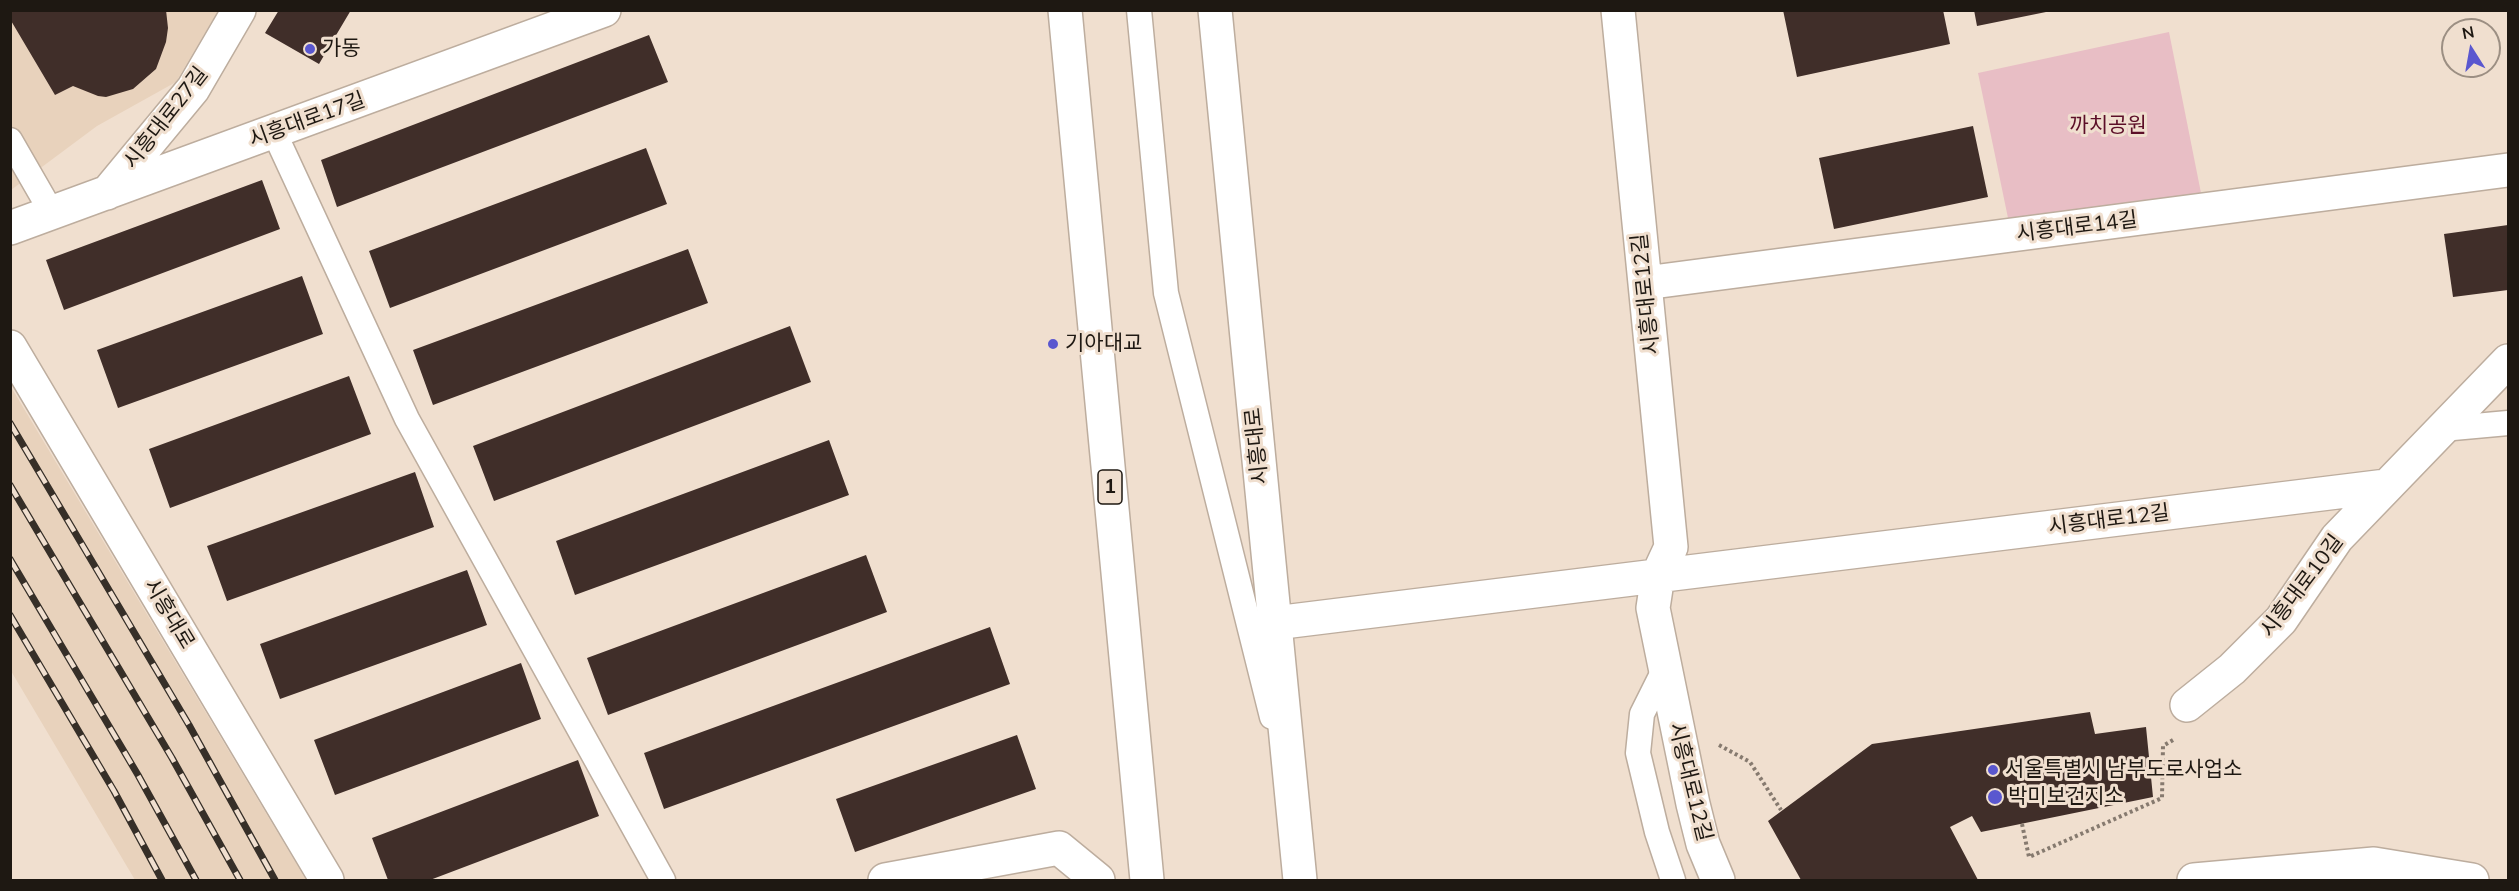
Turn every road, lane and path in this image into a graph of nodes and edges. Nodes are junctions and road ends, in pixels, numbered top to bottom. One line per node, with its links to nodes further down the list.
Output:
1 (239, 10): 12 (main road, 시흥대로27길)
2 (604, 10): 9 (main road, 시흥대로17길)
3 (1065, 10): 8 (main road, 1)
4 (1078, 10): 8 (lane)
5 (1139, 10): 27 (lane)
6 (1215, 10): 22 (main road, 시흥대로)
7 (1618, 10): 15 (main road, 시흥대로12길)
8 (1072, 93): 34 (main road, 1)
9 (274, 132): 12 (main road, 시흥대로17길); 31 (lane)
10 (10, 140): 13 (lane)
11 (2508, 170): 15 (main road, 시흥대로14길)
12 (107, 193): 13 (main road, 시흥대로17길)
13 (52, 213): 14 (main road, 시흥대로17길)
14 (10, 228)
15 (1645, 283): 21 (main road, 시흥대로12길)
16 (10, 347): 30 (main road, 시흥대로)
17 (2508, 361): 19 (main road)
18 (2508, 423): 19 (lane)
19 (2442, 429): 20 (main road)
20 (2386, 486): 21 (main road, 시흥대로12길); 24 (main road, 시흥대로10길)
21 (1658, 576): 22 (main road, 시흥대로12길); 23 (main road, 시흥대로12길)
22 (1275, 623): 27 (main road, 시흥대로)
23 (1664, 670): 36 (lane); 37 (main road, 시흥대로12길)
24 (2187, 705)
25 (2173, 739): 29 (path)
26 (1713, 741): 28 (path)
27 (1290, 789): 35 (main road, 시흥대로)
28 (1781, 810)
29 (2022, 824)
30 (327, 880)
31 (663, 880)
32 (885, 880): 33 (main road)
33 (1098, 880)
34 (1147, 880)
35 (1300, 880)
36 (1674, 880)
37 (1718, 880)
38 (2194, 880): 39 (main road)
39 (2472, 880)

